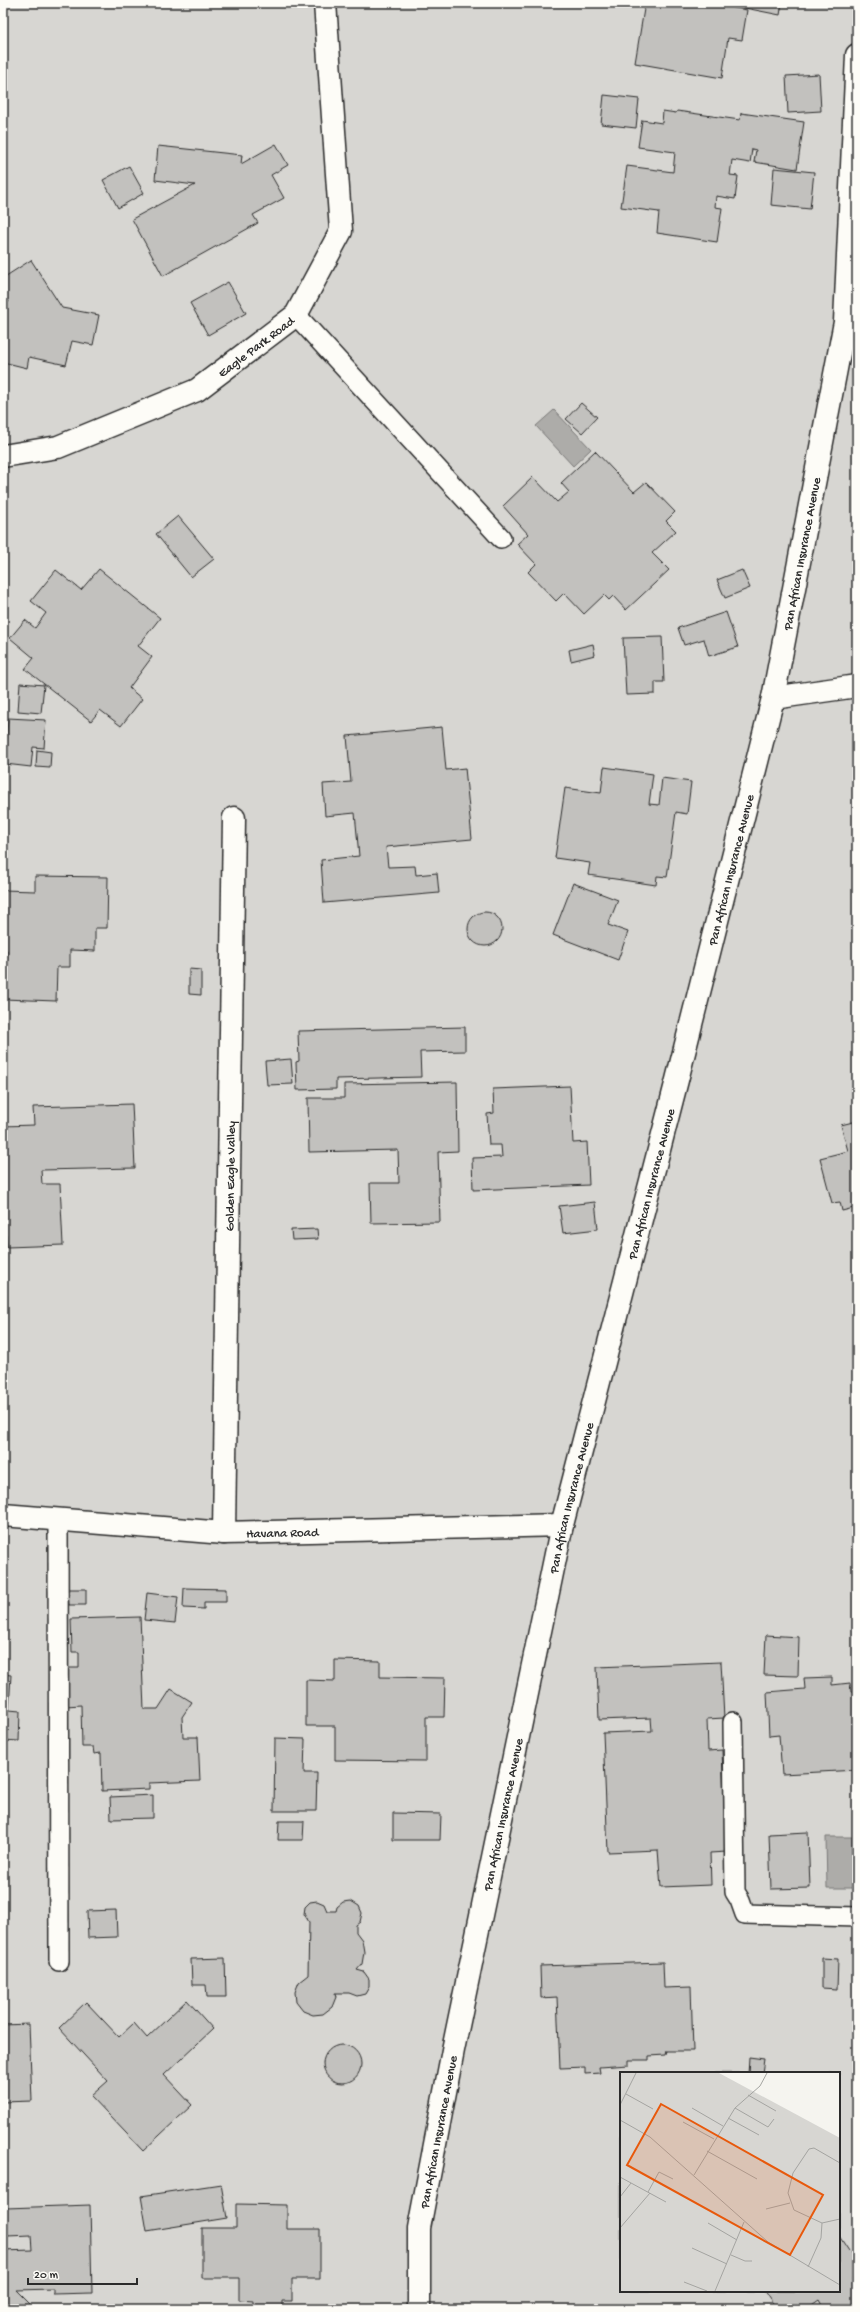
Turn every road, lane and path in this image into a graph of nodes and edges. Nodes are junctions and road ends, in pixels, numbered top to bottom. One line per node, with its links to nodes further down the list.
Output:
1 (325, 3): 3 (street, Eagle Park Road)
2 (857, 56): 7 (street, Pan African Insurance Avenue)
3 (296, 315): 4 (street, Eagle Park Road); 5 (lane)
4 (3, 456)
5 (501, 538)
6 (857, 686): 7 (street)
7 (773, 698): 11 (street, Pan African Insurance Avenue)
8 (234, 818): 12 (street, Golden Eagle Valley)
9 (3, 1515): 10 (street, Havana Road)
10 (58, 1520): 12 (street, Havana Road); 15 (lane)
11 (562, 1526): 12 (street, Havana Road); 16 (street, Pan African Insurance Avenue)
12 (224, 1533)
13 (733, 1722): 14 (lane)
14 (857, 1917)
15 (59, 1961)
16 (419, 2309)

